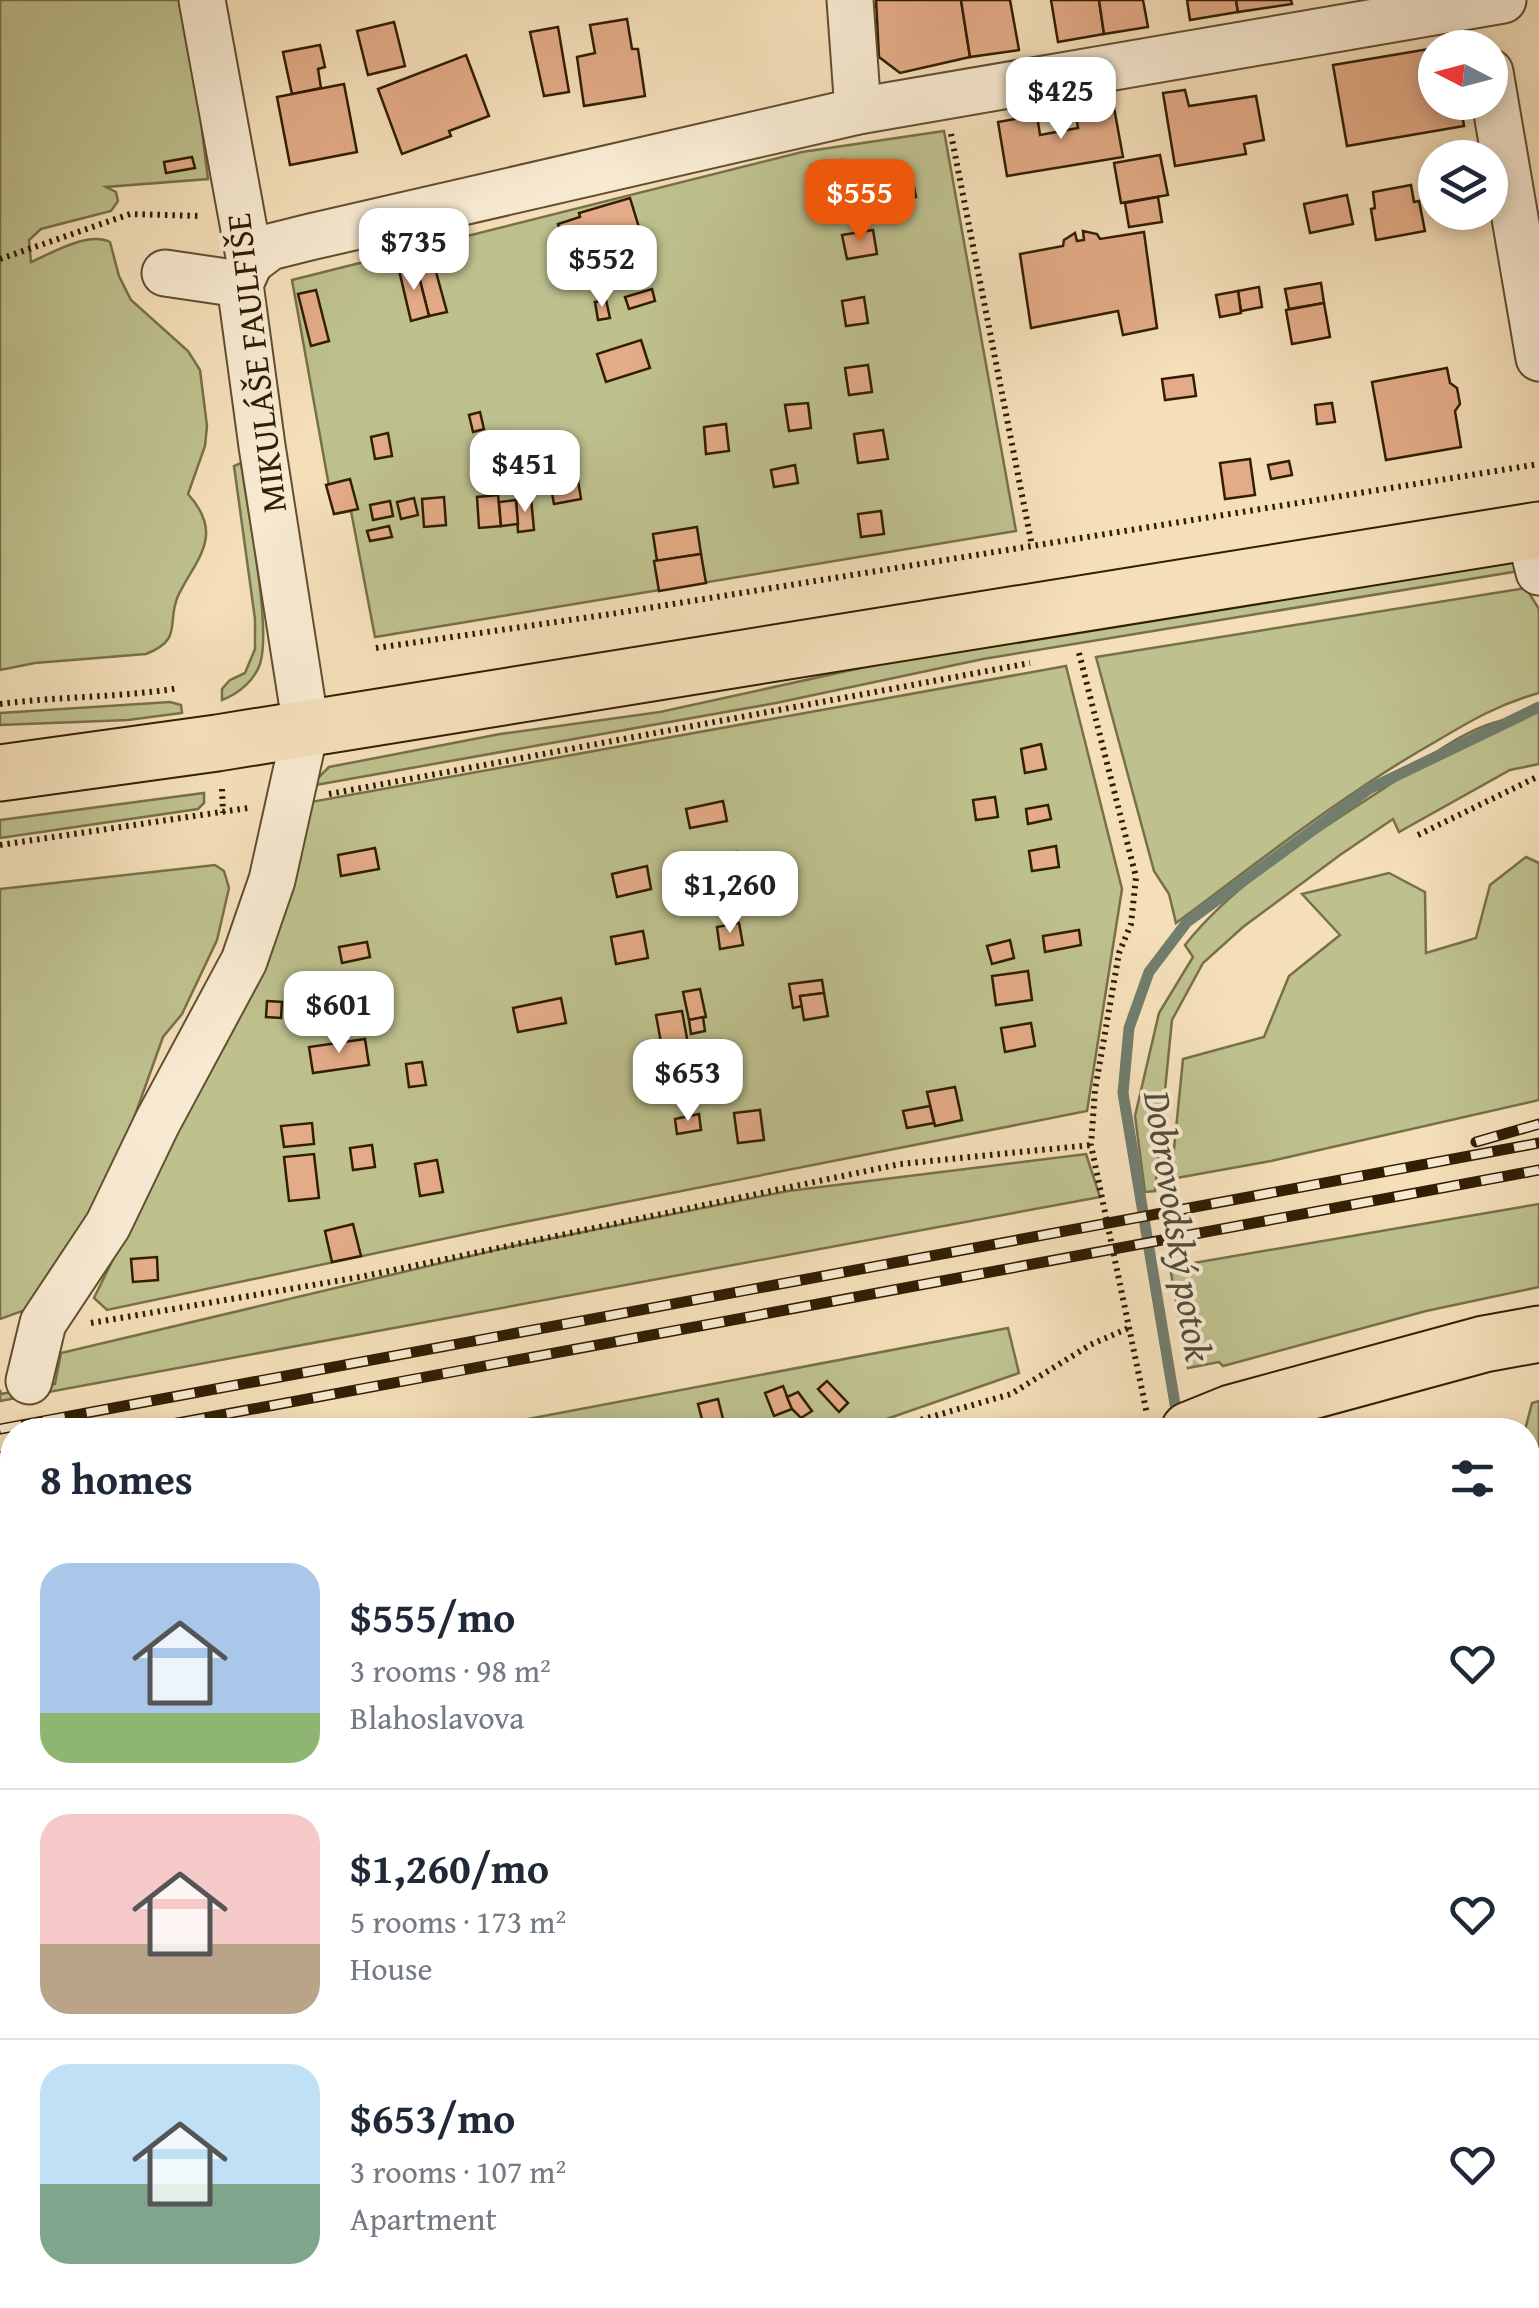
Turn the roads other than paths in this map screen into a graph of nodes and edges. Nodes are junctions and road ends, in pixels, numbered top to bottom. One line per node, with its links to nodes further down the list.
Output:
1 (202, 0): 7 (street, MIKULÁŠE FAULFIŠE)
2 (850, 0): 4 (street)
3 (1486, 13): 4 (street)
4 (858, 111): 7 (street)
5 (1498, 120): 8 (street)
6 (165, 273): 7 (street)
7 (245, 273): 10 (street, MIKULÁŠE FAULFIŠE)
8 (1539, 358)
9 (1536, 545): 10 (main road)
10 (306, 727): 11 (main road); 13 (street, MIKULÁŠE FAULFIŠE)
11 (0, 773)
12 (1539, 1334): 14 (main road)
13 (29, 1382)
14 (1224, 1418)

